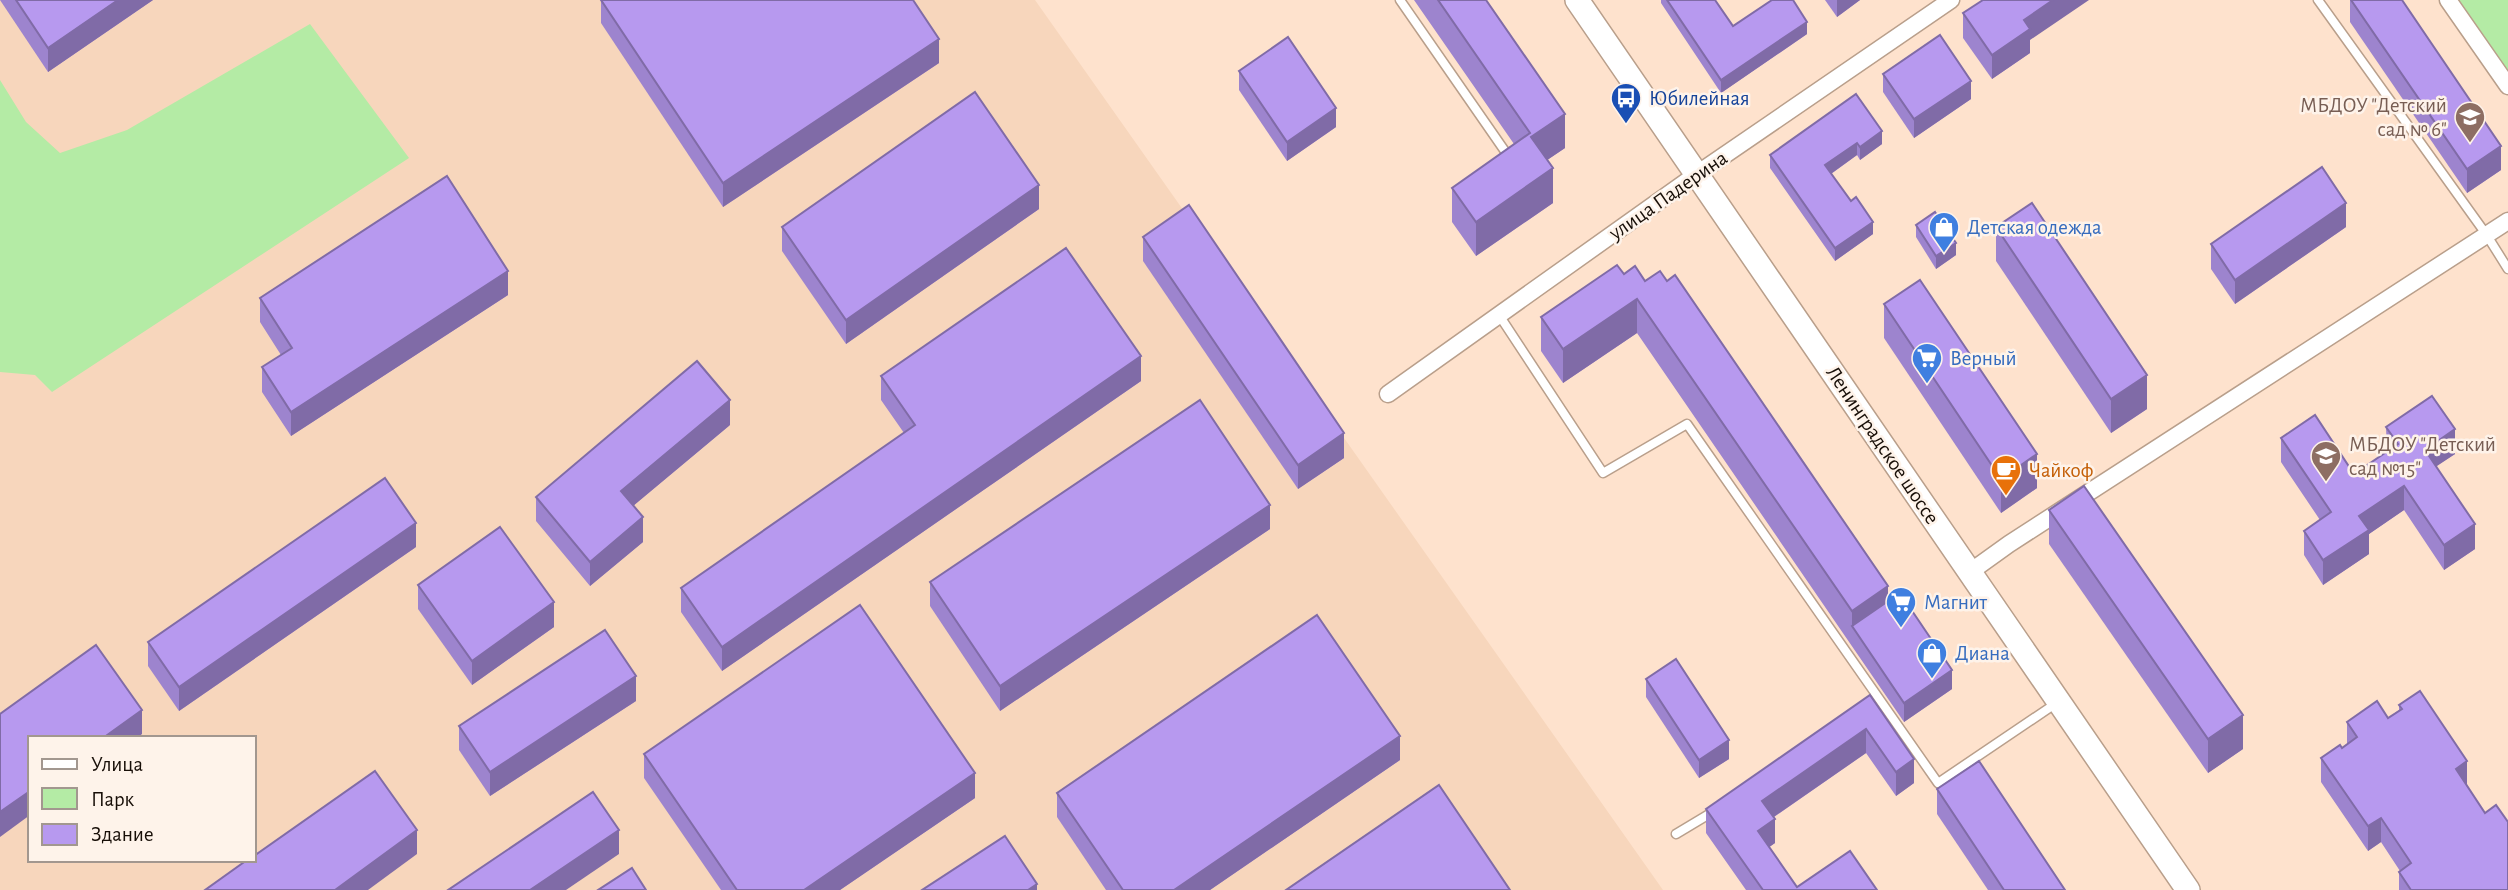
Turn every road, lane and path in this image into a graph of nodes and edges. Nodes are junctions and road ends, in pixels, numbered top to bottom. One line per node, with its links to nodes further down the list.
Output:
1 (1400, 0): 7 (lane)
2 (1577, 0): 8 (main road, Ленинградское шоссе)
3 (1951, 0): 8 (street, улица Падерина)
4 (2318, 0): 10 (lane)
5 (2448, 0): 6 (street)
6 (2508, 86)
7 (1500, 164)
8 (1696, 174): 12 (street, улица Падерина); 14 (main road, Ленинградское шоссе)
9 (2508, 221): 10 (street)
10 (2486, 234): 11 (lane); 14 (street)
11 (2508, 269)
12 (1499, 315): 13 (street, улица Падерина); 16 (lane)
13 (1388, 394)
14 (1969, 572): 15 (main road, Ленинградское шоссе)
15 (2059, 702): 16 (lane); 20 (main road, Ленинградское шоссе)
16 (1884, 706): 17 (lane)
17 (1872, 713)
18 (1723, 806): 19 (lane)
19 (1676, 834)
20 (2188, 890)

